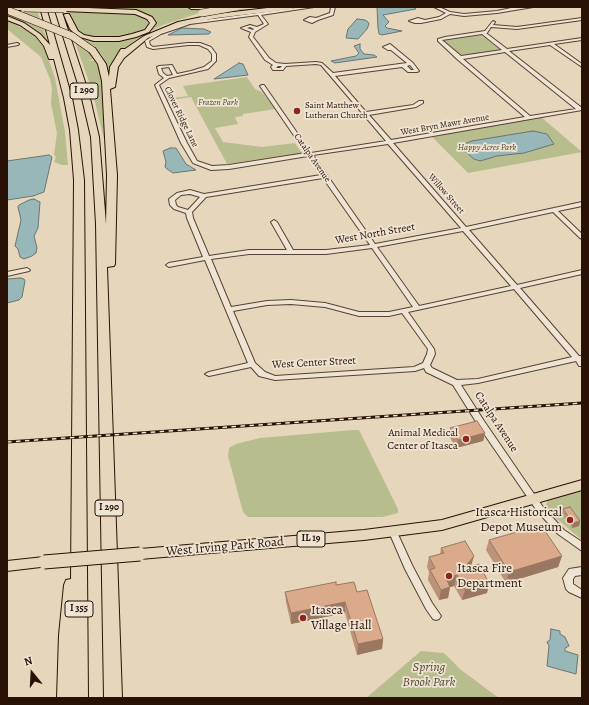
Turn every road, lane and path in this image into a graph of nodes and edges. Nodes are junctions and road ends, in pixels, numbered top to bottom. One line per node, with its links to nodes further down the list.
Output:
1 (43, 7): 40 (highway, I 290)
2 (57, 7): 67 (highway, I 290)
3 (63, 7): 13 (highway, bridge)
4 (190, 7): 6 (highway)
5 (236, 7): 29 (highway, bridge)
6 (275, 7)
7 (292, 7): 29 (highway)
8 (312, 7): 16 (street, Clover Ridge Lane)
9 (333, 7): 18 (street)
10 (436, 7): 15 (street)
11 (522, 7): 12 (street); 14 (street)
12 (531, 7)
13 (7, 9): 45 (highway, bridge)
14 (490, 12): 15 (street); 21 (street)
15 (449, 13): 20 (street)
16 (259, 14): 36 (street, Clover Ridge Lane); 37 (street, Willow Street)
17 (7, 18): 40 (highway)
18 (316, 19)
19 (582, 19): 21 (street)
20 (424, 21)
21 (493, 22): 22 (street)
22 (483, 33): 28 (street); 30 (street)
23 (582, 39): 25 (street)
24 (17, 44): 26 (street)
25 (551, 44): 28 (street); 31 (street)
26 (7, 46)
27 (392, 48): 33 (street)
28 (506, 51): 30 (street); 42 (street)
29 (121, 56): 45 (highway)
30 (459, 58): 44 (street)
31 (576, 61): 32 (street); 35 (street)
32 (582, 61)
33 (411, 64): 34 (street); 34 (street)
34 (403, 65): 37 (street)
35 (582, 66)
36 (175, 75): 38 (street, Clover Ridge Lane); 38 (street)
37 (331, 75): 43 (street, Willow Street)
38 (166, 77): 47 (street, Clover Ridge Lane)
39 (262, 86): 47 (street, Catalpa Avenue)
40 (68, 98): 75 (highway, I 290)
41 (420, 102): 43 (street)
42 (581, 109): 44 (street, West Bryn Mawr Avenue)
43 (365, 114): 46 (street, Willow Street)
44 (529, 118): 46 (street, West Bryn Mawr Avenue)
45 (108, 121): 67 (highway)
46 (390, 142): 47 (street, West Bryn Mawr Avenue); 54 (street, Willow Street)
47 (310, 155): 48 (street, Catalpa Avenue)
48 (325, 176): 49 (street); 56 (street, Catalpa Avenue)
49 (204, 196): 52 (street); 52 (street)
50 (582, 204): 51 (street, West North Street)
51 (554, 210): 54 (street, West North Street); 55 (street)
52 (189, 212): 58 (street)
53 (274, 222): 57 (street)
54 (464, 228): 56 (street, West North Street); 63 (street, Willow Street)
55 (582, 237)
56 (374, 246): 57 (street, West North Street); 64 (street, Catalpa Avenue)
57 (291, 252): 58 (street, West North Street)
58 (208, 258): 59 (street, West North Street); 65 (street)
59 (169, 265)
60 (27, 270): 62 (street)
61 (582, 272): 63 (street)
62 (7, 274)
63 (515, 288): 64 (street); 68 (street, Willow Street)
64 (417, 308): 66 (street)
65 (230, 309): 66 (street); 69 (street)
66 (404, 311): 70 (street)
67 (104, 317): 84 (highway, I 290)
68 (581, 360): 72 (street)
69 (252, 364): 70 (street, West Center Street); 71 (street)
70 (426, 365): 72 (street)
71 (209, 374)
72 (456, 383): 74 (street, Catalpa Avenue)
73 (582, 485): 74 (main road, West Irving Park Road / IL 19)
74 (533, 500): 76 (main road, West Irving Park Road / IL 19); 77 (street, Catalpa Avenue)
75 (78, 520): 82 (highway, I 290); 83 (highway, I 355)
76 (393, 532): 78 (main road, West Irving Park Road / IL 19, bridge); 81 (street)
77 (582, 547)
78 (7, 566)
79 (582, 571): 80 (street)
80 (582, 594)
81 (436, 616)
82 (66, 698)
83 (78, 698)
84 (113, 698)

